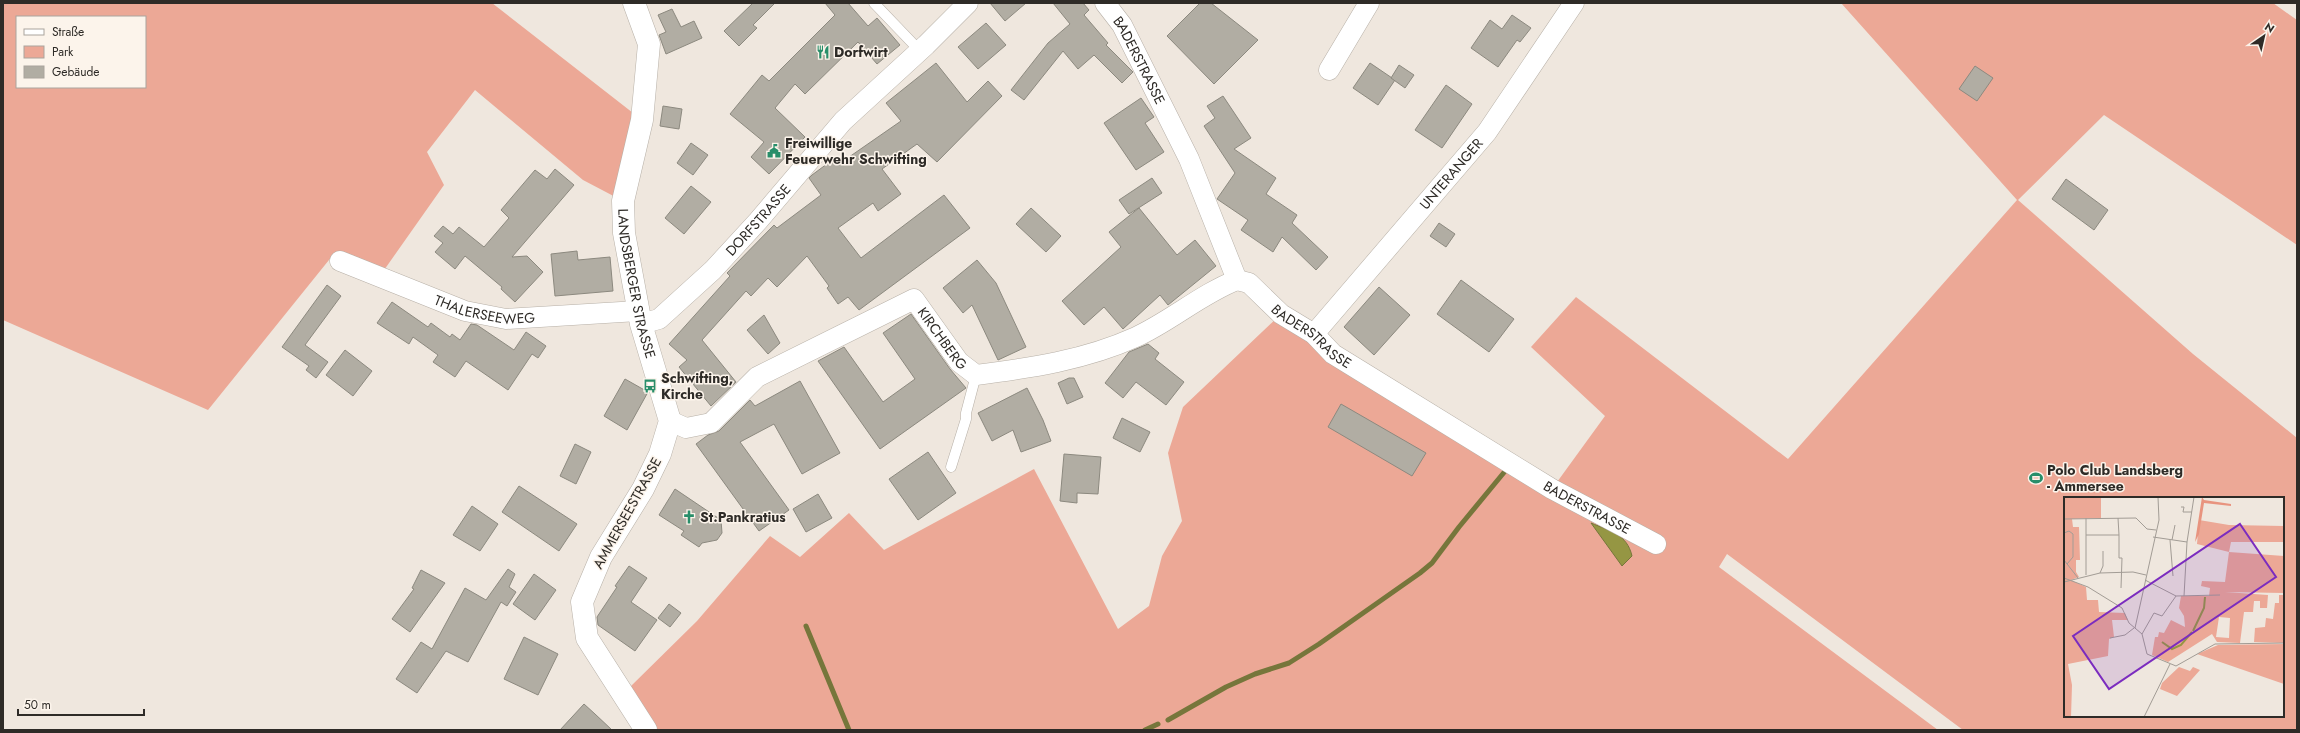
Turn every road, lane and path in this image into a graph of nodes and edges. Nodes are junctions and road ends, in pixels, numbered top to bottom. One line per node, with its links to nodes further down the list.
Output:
1 (634, 3): 11 (street, LANDSBERGER STRASSE)
2 (874, 3): 7 (lane)
3 (968, 3): 7 (street, DORFSTRASSE)
4 (1105, 3): 10 (street, BADERSTRASSE)
5 (1369, 3): 8 (street)
6 (1574, 3): 12 (street, UNTERANGER)
7 (920, 51): 11 (street, DORFSTRASSE)
8 (1329, 70)
9 (340, 261): 11 (street, THALERSEEWEG)
10 (1237, 280): 12 (street, BADERSTRASSE); 13 (street, KIRCHBERG)
11 (640, 317): 14 (street, LANDSBERGER STRASSE)
12 (1314, 334): 16 (street, BADERSTRASSE)
13 (976, 375): 14 (street, KIRCHBERG); 15 (lane)
14 (670, 421): 17 (street, AMMERSEESTRASSE)
15 (951, 467)
16 (1656, 544)
17 (646, 730)

